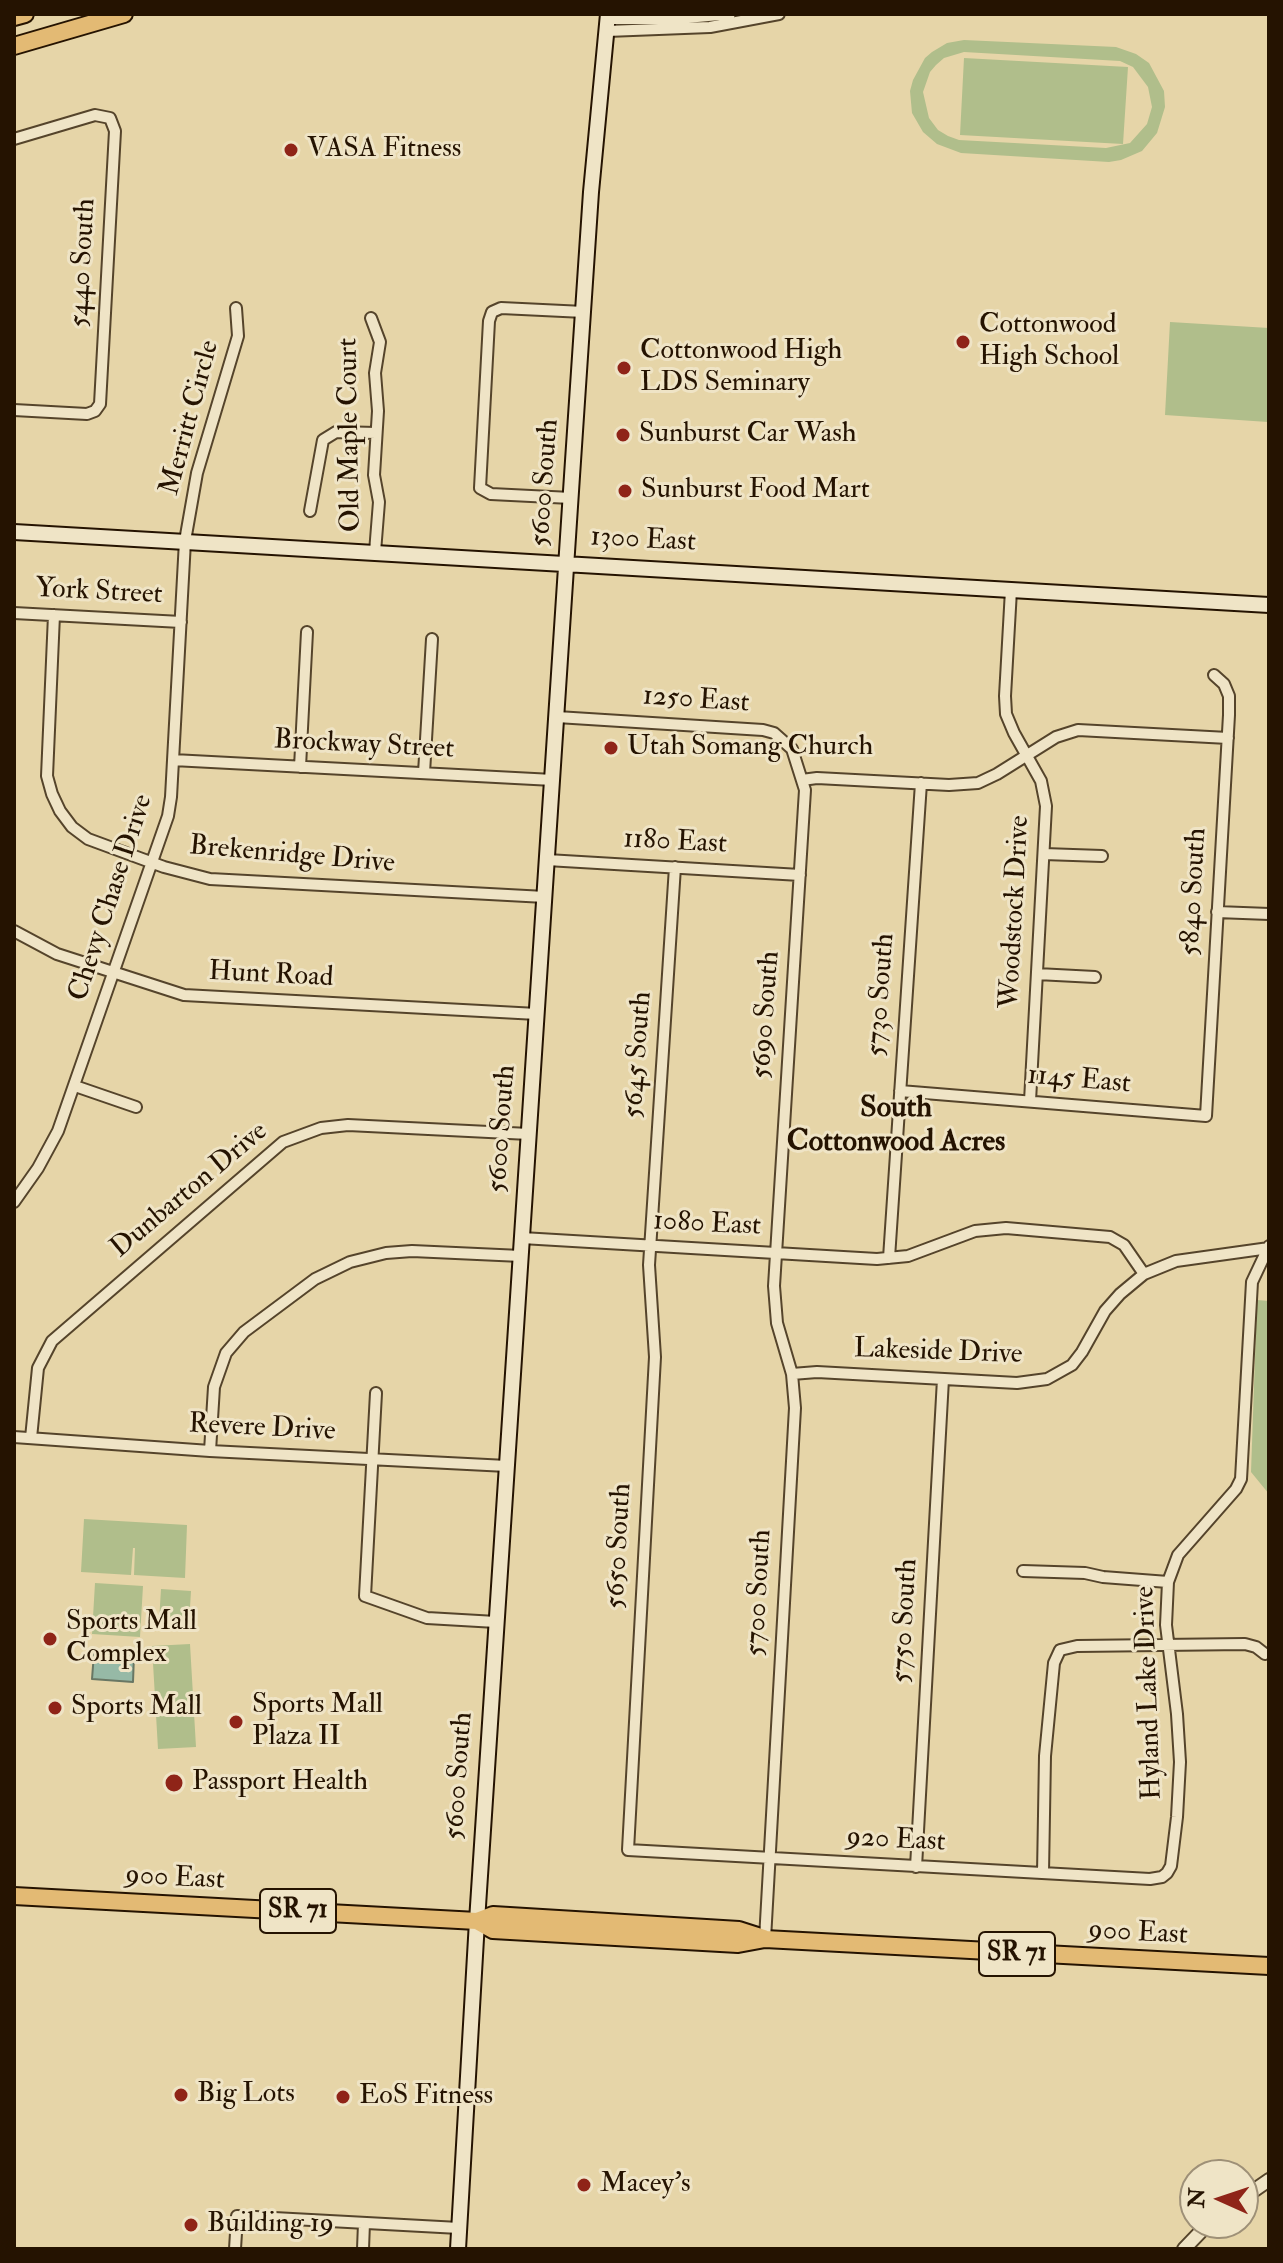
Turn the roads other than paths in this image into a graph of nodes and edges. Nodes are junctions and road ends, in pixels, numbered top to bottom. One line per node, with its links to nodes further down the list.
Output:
1 (25, 14): 5 (main road)
2 (124, 14): 7 (main road)
3 (730, 14): 6 (street)
4 (779, 14): 6 (street)
5 (14, 17)
6 (608, 21): 10 (main road, 5600 South)
7 (14, 46)
8 (14, 139): 12 (street, 5440 South)
9 (236, 308): 17 (street, Merritt Circle)
10 (584, 312): 14 (main road, 5600 South); 14 (street)
11 (371, 318): 13 (street, Old Maple Court)
12 (14, 410)
13 (376, 433): 15 (street); 18 (street, Old Maple Court)
14 (571, 498): 19 (main road, 5600 South)
15 (310, 511)
16 (14, 532): 17 (main road, 1300 East)
17 (185, 541): 18 (main road, 1300 East); 24 (street, Chevy Chase Drive)
18 (375, 552): 19 (main road, 1300 East)
19 (567, 563): 20 (main road, 1300 East); 28 (main road, 5600 South)
20 (1011, 590): 21 (main road, 1300 East); 30 (street, Woodstock Drive)
21 (1269, 605)
22 (14, 613): 23 (street, York Street)
23 (54, 615): 24 (street, York Street); 40 (street, Brekenridge Drive)
24 (181, 622): 31 (street, Chevy Chase Drive)
25 (307, 632): 32 (street)
26 (432, 639): 33 (street)
27 (1214, 675): 29 (street, 5840 South)
28 (557, 717): 34 (main road, 5600 South); 35 (street, 1250 East)
29 (1228, 738): 30 (street); 44 (street, 5840 South)
30 (1026, 755): 36 (street); 37 (street, Woodstock Drive)
31 (173, 760): 32 (street, Brockway Street); 40 (street, Chevy Chase Drive)
32 (300, 767): 33 (street, Brockway Street)
33 (424, 773): 34 (street, Brockway Street)
34 (553, 780): 39 (main road, 5600 South)
35 (802, 780): 36 (street); 42 (street, 5690 South)
36 (921, 783): 52 (street, 5730 South)
37 (1044, 854): 38 (street); 48 (street, Woodstock Drive)
38 (1102, 856)
39 (547, 860): 41 (street, 1180 East); 43 (main road, 5600 South)
40 (152, 863): 43 (street, Brekenridge Drive); 47 (street, Chevy Chase Drive)
41 (675, 867): 42 (street, 1180 East); 59 (street, 5645 South)
42 (800, 875): 61 (street, 5690 South)
43 (545, 897): 50 (main road, 5600 South)
44 (1217, 912): 45 (street); 55 (street, 5840 South)
45 (1269, 914)
46 (14, 931): 47 (street, Hunt Road)
47 (114, 974): 50 (street, Hunt Road); 51 (street, Chevy Chase Drive)
48 (1037, 974): 49 (street); 53 (street, Woodstock Drive)
49 (1095, 977)
50 (537, 1014): 56 (main road, 5600 South)
51 (75, 1086): 54 (street); 57 (street, Chevy Chase Drive)
52 (900, 1091): 53 (street, 1145 East); 63 (street, 5730 South)
53 (1030, 1101): 55 (street, 1145 East)
54 (136, 1107)
55 (1206, 1116)
56 (529, 1134): 58 (main road, 5600 South); 69 (street, Dunbarton Drive)
57 (14, 1202)
58 (522, 1238): 59 (street, 1080 East); 62 (main road, 5600 South)
59 (650, 1246): 61 (street, 1080 East); 78 (street, 5650 South)
60 (1268, 1247): 64 (street, Lakeside Drive); 74 (street, Hyland Lake Drive)
61 (775, 1253): 63 (street, 1080 East); 65 (street, 5700 South)
62 (521, 1256): 70 (street); 72 (main road, 5600 South)
63 (889, 1258): 64 (street, 1080 East)
64 (1144, 1274): 66 (street, Lakeside Drive)
65 (792, 1374): 66 (street, Lakeside Drive); 79 (street, 5700 South)
66 (943, 1379): 80 (street, 5750 South)
67 (376, 1393): 71 (street)
68 (14, 1437): 69 (street, Revere Drive)
69 (31, 1438): 70 (street, Revere Drive)
70 (210, 1451): 71 (street, Revere Drive)
71 (373, 1459): 72 (street, Revere Drive); 75 (street)
72 (507, 1466): 75 (main road, 5600 South)
73 (1023, 1571): 74 (street)
74 (1168, 1582): 76 (street, Hyland Lake Drive)
75 (496, 1622): 84 (main road, 5600 South)
76 (1168, 1645): 77 (street); 81 (street); 82 (street, Hyland Lake Drive)
77 (1265, 1654)
78 (628, 1850): 79 (street, 920 East)
79 (769, 1857): 80 (street, 920 East); 85 (street, 5700 South)
80 (916, 1867): 81 (street, 920 East)
81 (1043, 1873): 82 (street, 920 East)
82 (1162, 1877)
83 (14, 1896): 84 (main road, 900 East / SR 71)
84 (477, 1921): 85 (main road, 900 East / SR 71); 88 (main road, 5600 South)
85 (765, 1939): 86 (main road, 900 East / SR 71)
86 (1269, 1966)
87 (364, 2223): 88 (street); 89 (street); 90 (street)
88 (459, 2228): 91 (main road, 5600 South)
89 (235, 2249)
90 (363, 2249)
91 (458, 2249)

